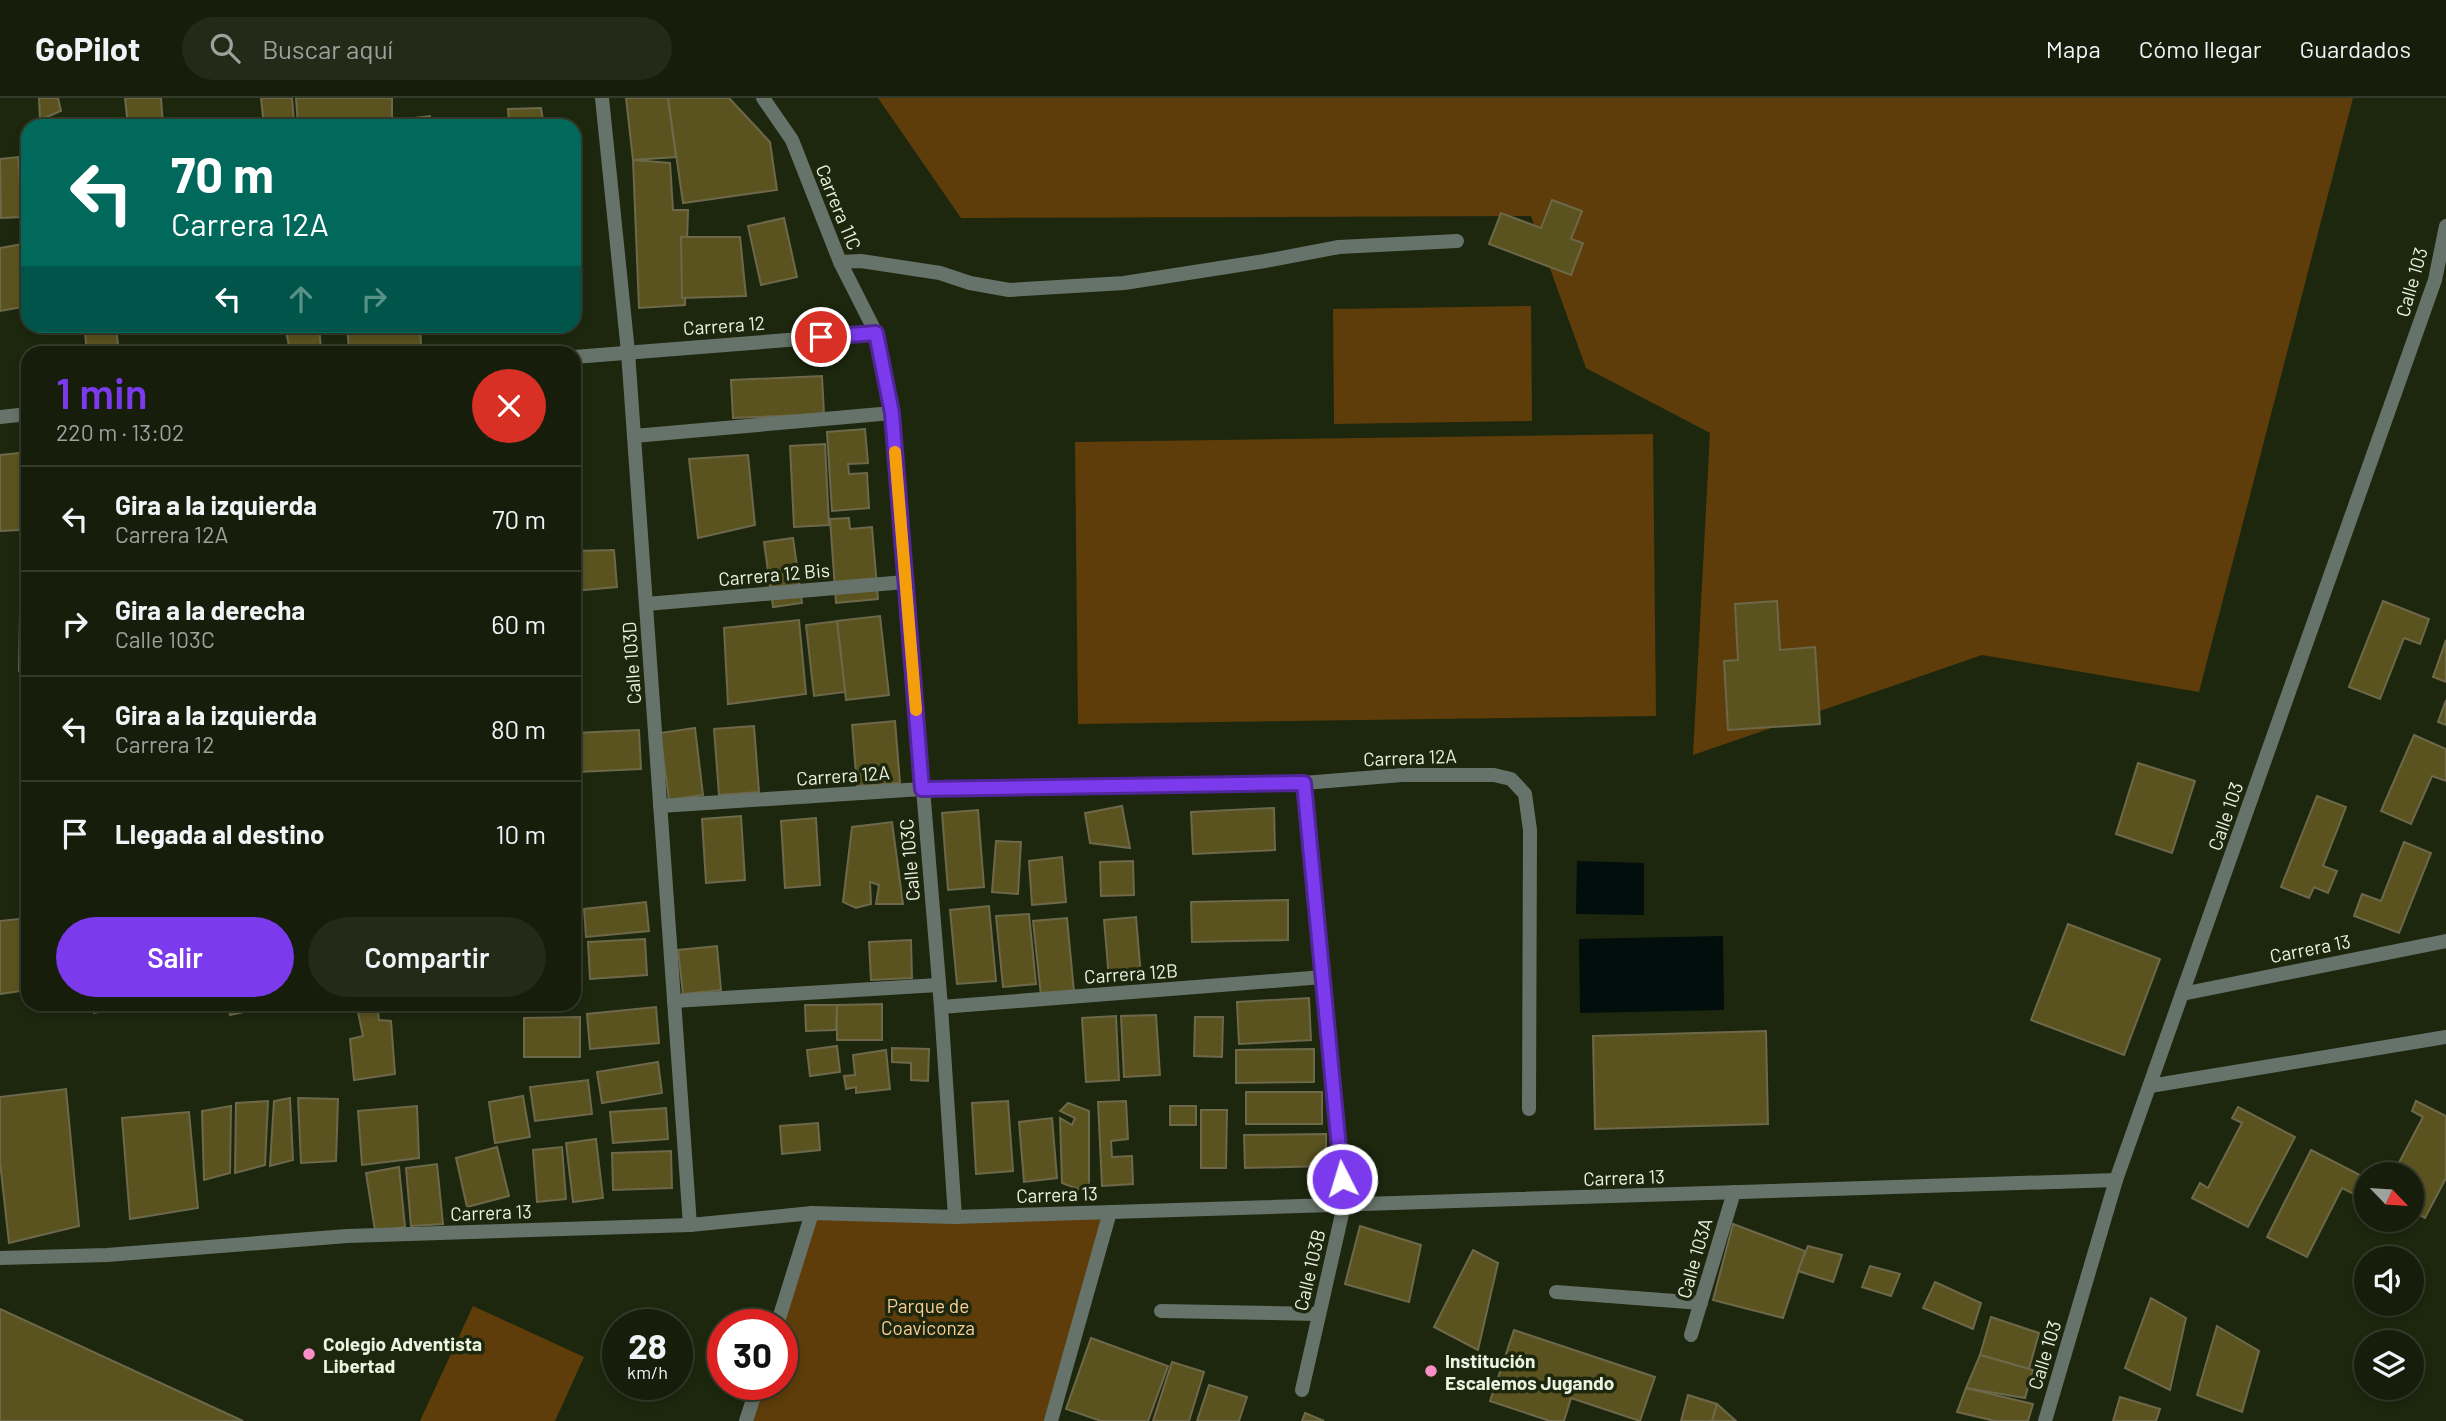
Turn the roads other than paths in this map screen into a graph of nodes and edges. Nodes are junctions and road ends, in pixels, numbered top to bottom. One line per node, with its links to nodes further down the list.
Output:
1 (602, 98): 7 (street, Calle 103D)
2 (763, 98): 5 (street, Carrera 11C)
3 (2446, 226): 21 (street, Calle 103)
4 (1457, 241): 5 (street)
5 (840, 262): 6 (street, Carrera 11C)
6 (876, 333): 7 (street, Carrera 12); 9 (street, Calle 103C)
7 (628, 352): 8 (street, Carrera 12); 12 (street, Calle 103D)
8 (581, 356)
9 (892, 413): 12 (street); 13 (street, Calle 103C)
10 (21, 415): 11 (street)
11 (0, 417)
12 (634, 436): 14 (street, Calle 103D)
13 (905, 582): 14 (street, Carrera 12 Bis); 16 (street, Calle 103C)
14 (646, 604): 17 (street, Calle 103D)
15 (1304, 783): 16 (street, Carrera 12A); 19 (street, Calle 103B); 26 (street, Carrera 12A)
16 (922, 789): 17 (street, Carrera 12A); 20 (street, Calle 103C)
17 (660, 806): 22 (street, Calle 103D)
18 (2446, 941): 21 (street, Carrera 13)
19 (1323, 977): 23 (street, Carrera 12B); 29 (street, Calle 103B)
20 (939, 985): 22 (street); 23 (street, Calle 103C)
21 (2182, 994): 25 (street, Calle 103)
22 (674, 1000): 33 (street, Calle 103D)
23 (942, 1007): 32 (street, Calle 103C)
24 (2446, 1037): 25 (street)
25 (2150, 1086): 27 (street, Calle 103)
26 (1529, 1109)
27 (2116, 1180): 28 (street, Carrera 13); 45 (street, Calle 103)
28 (1734, 1192): 29 (street, Carrera 13); 36 (street, Calle 103A)
29 (1344, 1205): 30 (street, Carrera 13); 39 (street, Calle 103B)
30 (1110, 1212): 32 (street, Carrera 13); 44 (street)
31 (812, 1213): 32 (street, Carrera 13); 33 (street, Carrera 13); 37 (street)
32 (955, 1217)
33 (690, 1225): 34 (street, Carrera 13)
34 (0, 1258)
35 (1556, 1292): 36 (street)
36 (1701, 1303): 40 (street, Calle 103A)
37 (782, 1309)
38 (1160, 1311): 39 (street)
39 (1318, 1314): 41 (street, Calle 103B)
40 (1692, 1335)
41 (1302, 1390)
42 (753, 1400): 43 (street)
43 (747, 1421)
44 (1051, 1421)
45 (2045, 1421)

